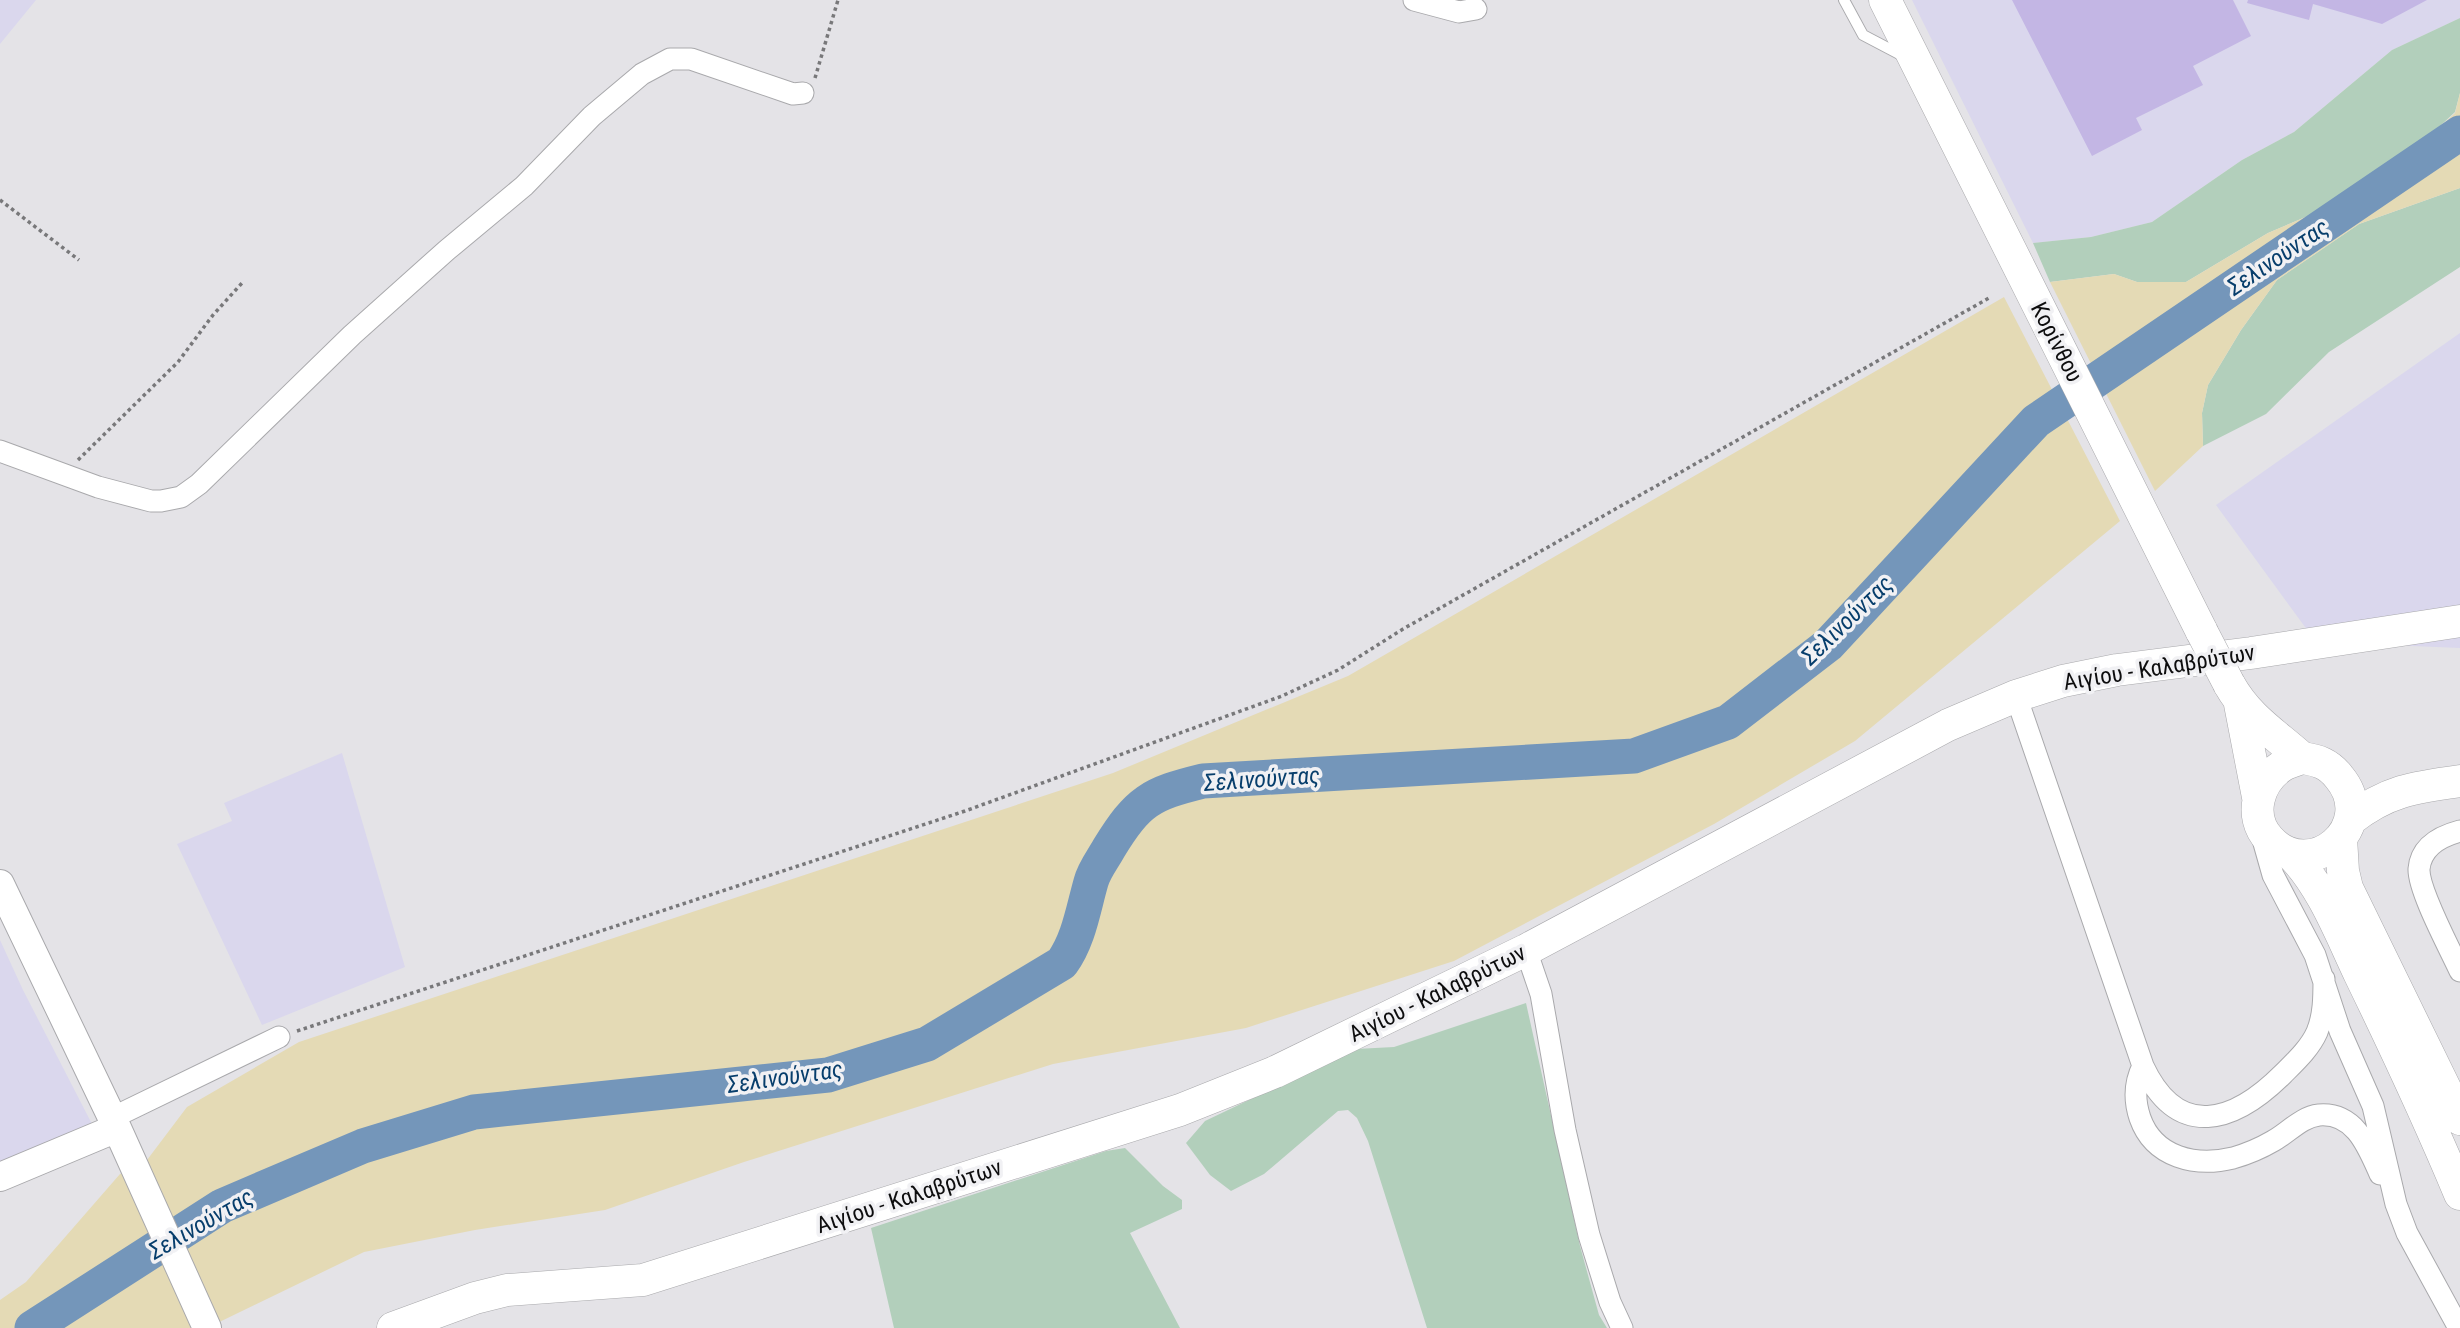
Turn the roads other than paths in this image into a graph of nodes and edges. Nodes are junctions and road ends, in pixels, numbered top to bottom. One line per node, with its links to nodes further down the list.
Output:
1 (1414, 0): 4 (street)
2 (1844, 0): 5 (lane)
3 (1885, 0): 5 (main road, Κορίνθου)
4 (1476, 9)
5 (1917, 64): 9 (main road, Κορίνθου, bridge)
6 (803, 93): 7 (street)
7 (0, 451)
8 (2460, 621): 10 (main road, Αιγίου - Καλαβρύτων)
9 (2235, 694): 11 (main road); 15 (main road)
10 (2016, 696): 20 (main road, Αιγίου - Καλαβρύτων); 24 (street)
11 (2302, 758): 12 (main road); 15 (main road)
12 (2335, 772): 14 (main road); 16 (main road)
13 (2460, 781): 14 (main road)
14 (2415, 787): 16 (main road)
15 (2259, 811): 18 (main road); 22 (street)
16 (2346, 829): 18 (main road); 25 (main road)
17 (2460, 831): 21 (street)
18 (2291, 854): 28 (main road)
19 (0, 884): 26 (main road)
20 (1526, 950): 31 (main road, Αιγίου - Καλαβρύτων); 32 (street)
21 (2460, 971)
22 (2324, 979): 24 (street); 29 (street)
23 (279, 1037): 26 (street)
24 (2143, 1066): 29 (street)
25 (2460, 1119)
26 (115, 1123): 27 (main road); 30 (main road)
27 (0, 1177)
28 (2460, 1194)
29 (2407, 1233): 33 (street)
30 (207, 1328)
31 (393, 1328)
32 (1622, 1328)
33 (2459, 1328)

